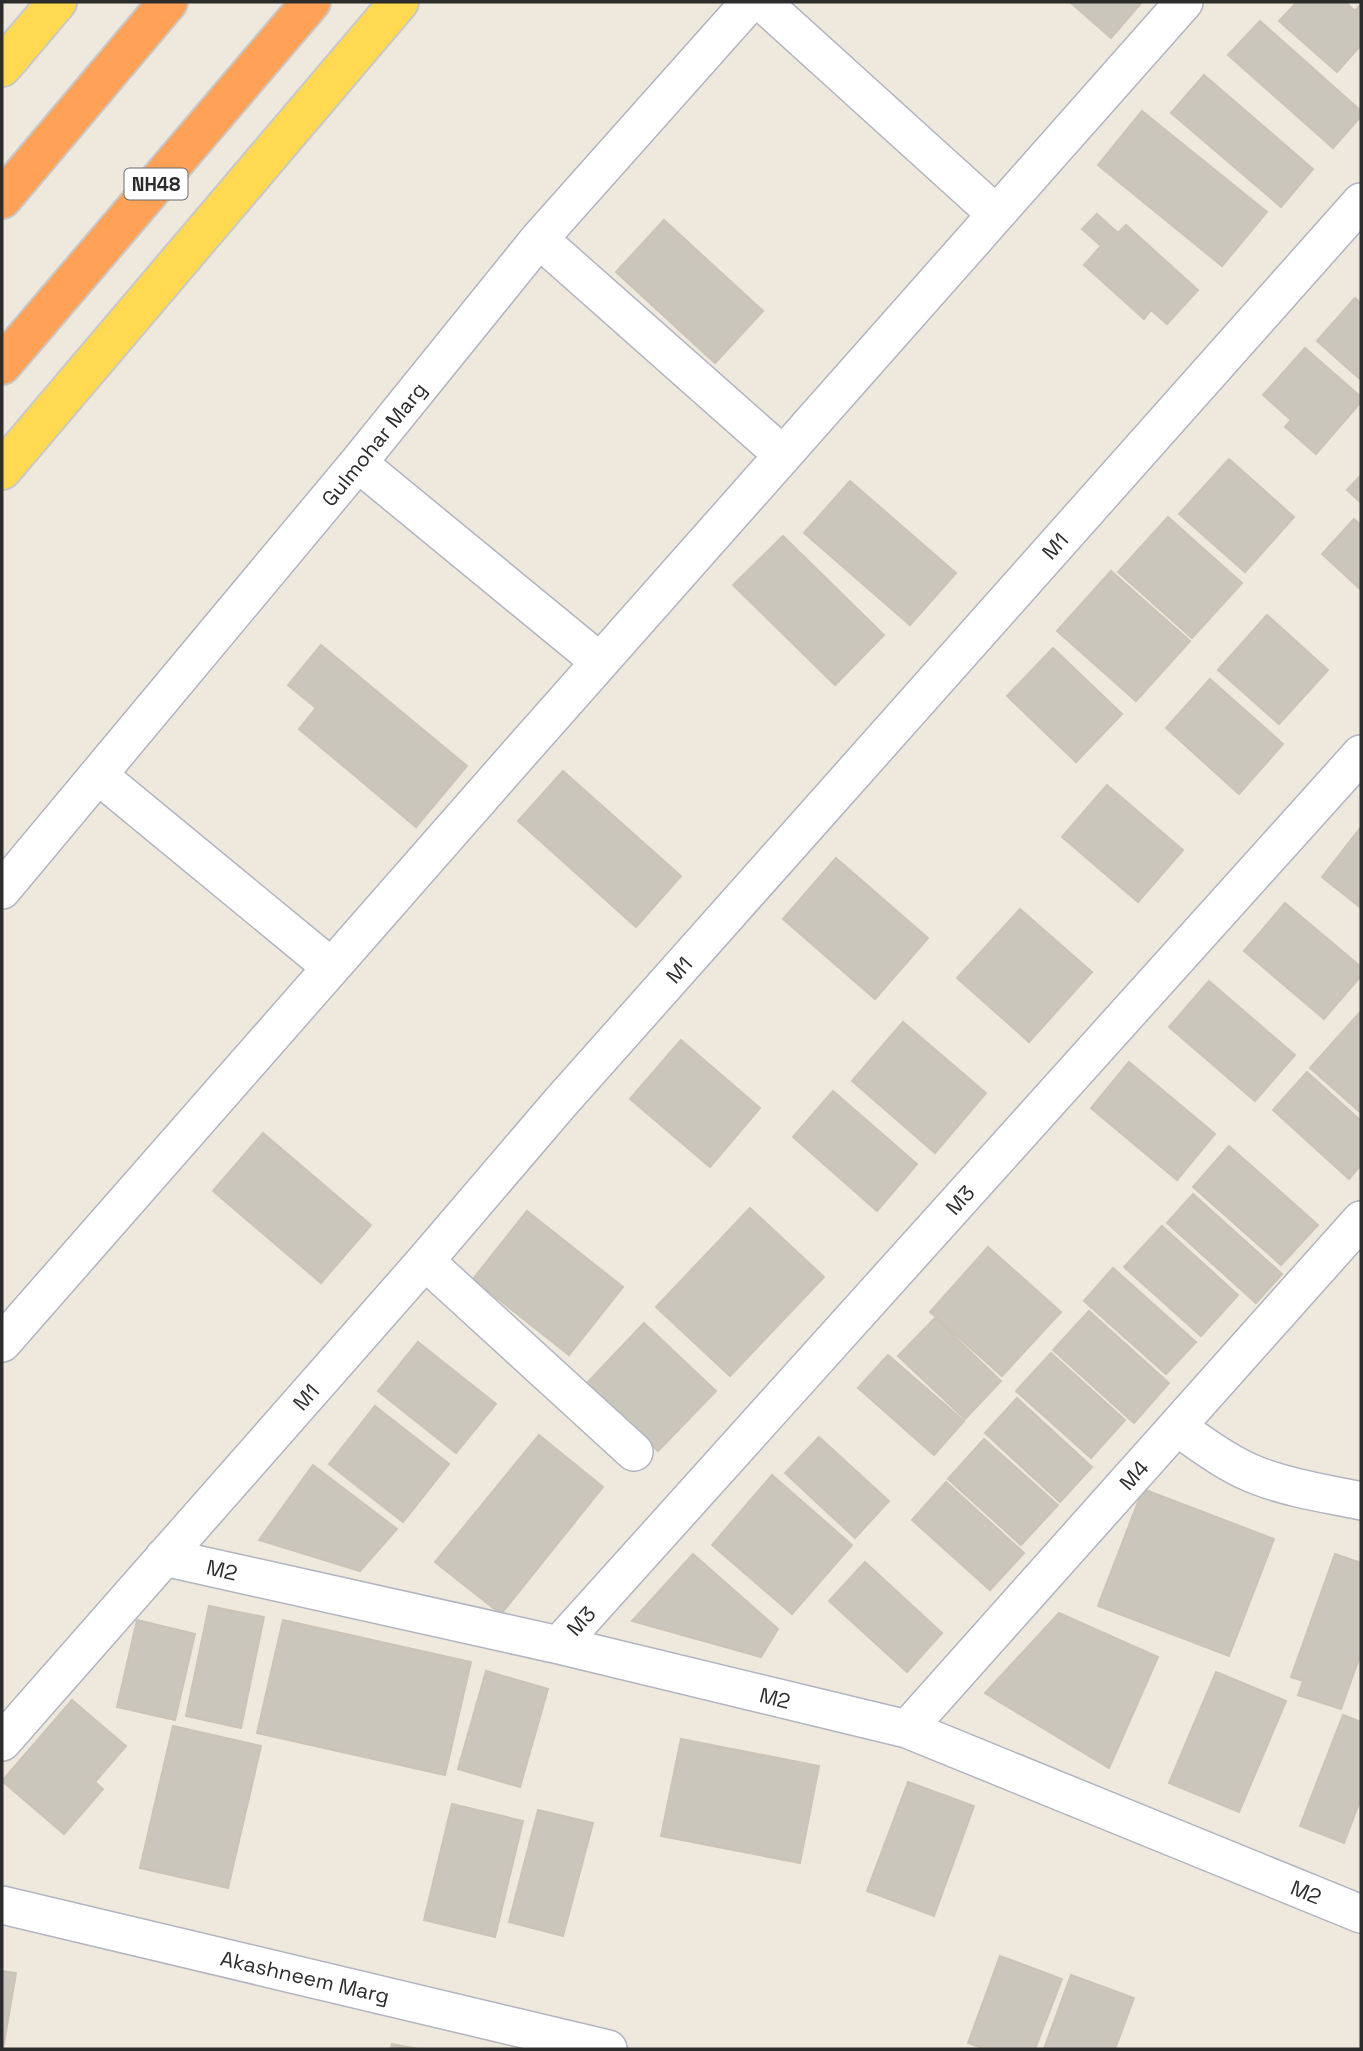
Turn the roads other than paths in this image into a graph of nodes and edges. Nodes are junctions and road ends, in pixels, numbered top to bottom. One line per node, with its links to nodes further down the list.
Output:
1 (57, 2): 8 (main road)
2 (168, 2): 9 (highway)
3 (311, 2): 13 (highway, NH48)
4 (399, 2): 16 (main road)
5 (750, 2): 12 (street, Gulmohar Marg)
6 (762, 2): 11 (street)
7 (1184, 2): 11 (street)
8 (2, 67)
9 (2, 199)
10 (1361, 202): 23 (street, M1)
11 (996, 214): 14 (street)
12 (539, 239): 14 (street); 15 (street, Gulmohar Marg)
13 (2, 365)
14 (783, 455): 17 (street)
15 (358, 463): 17 (street); 19 (street, Gulmohar Marg)
16 (2, 470)
17 (600, 662): 21 (street)
18 (1361, 754): 29 (street, M3)
19 (98, 775): 20 (street, Gulmohar Marg); 21 (street)
20 (2, 890)
21 (331, 967): 24 (street)
22 (1361, 1220): 25 (street, M4)
23 (425, 1261): 26 (street); 28 (street, M1)
24 (2, 1343)
25 (1177, 1427): 27 (street); 30 (street, M4)
26 (635, 1452)
27 (1361, 1500)
28 (164, 1558): 29 (street, M2); 31 (street, M1)
29 (559, 1646): 30 (street, M2)
30 (907, 1729): 33 (street, M2)
31 (2, 1742)
32 (2, 1905): 34 (street, Akashneem Marg)
33 (1361, 1914)
34 (608, 2049)

